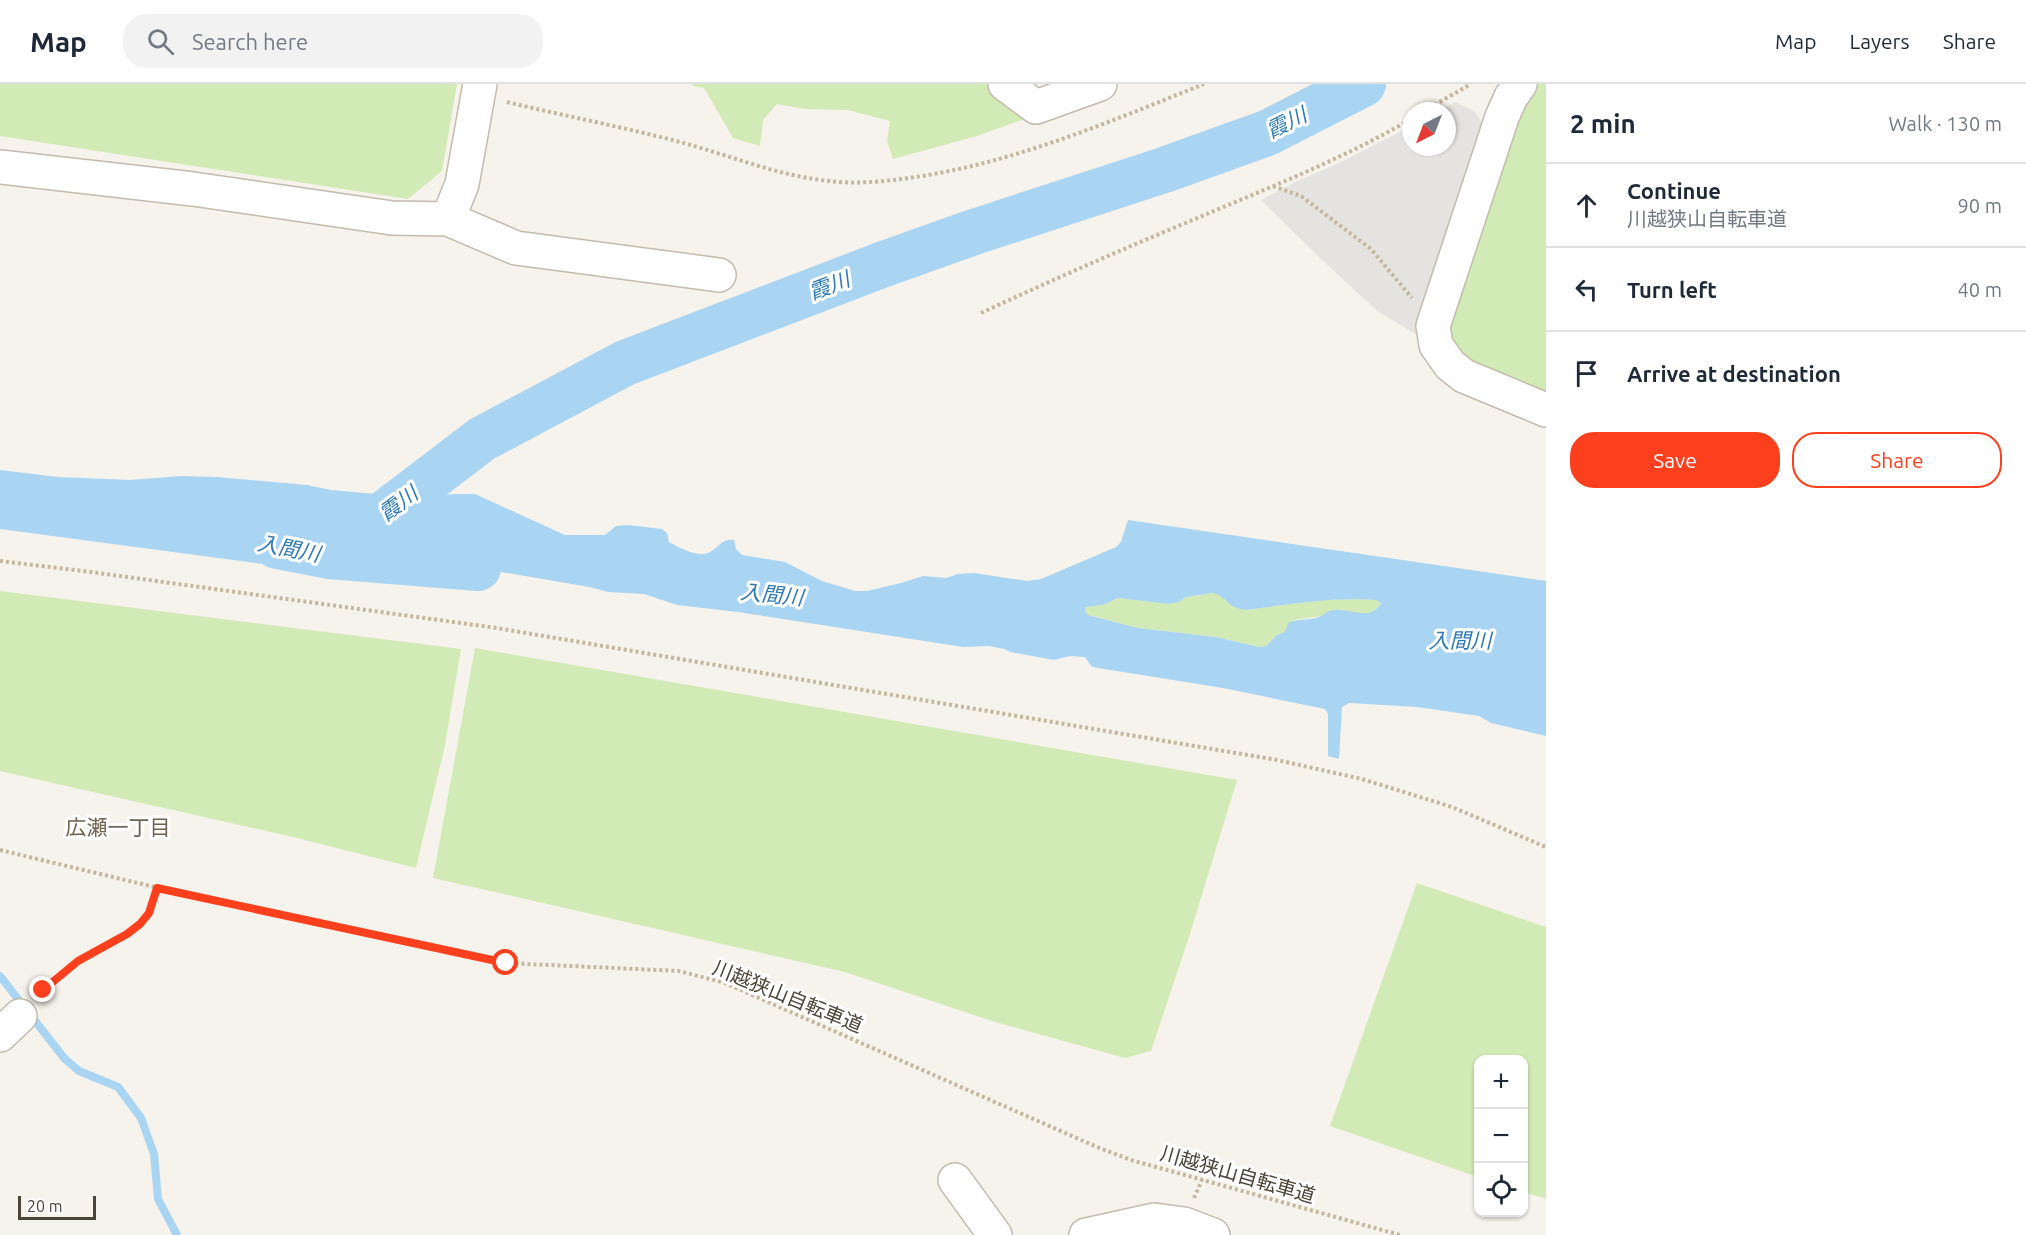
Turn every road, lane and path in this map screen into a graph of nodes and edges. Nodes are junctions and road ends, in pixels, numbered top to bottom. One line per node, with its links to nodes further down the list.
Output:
1 (1005, 84): 2 (street)
2 (1100, 84)
3 (1204, 84): 6 (path)
4 (1471, 84): 7 (path)
5 (1521, 84): 14 (street)
6 (479, 90): 11 (street)
7 (1440, 102)
8 (1402, 124): 10 (path)
9 (0, 167): 11 (street)
10 (1272, 186): 13 (path); 14 (path)
11 (448, 219): 12 (street)
12 (719, 274)
13 (981, 313)
14 (1433, 327): 15 (street)
15 (1546, 410)
16 (0, 561): 17 (path)
17 (1546, 847)
18 (0, 850): 19 (path, 川越狭山自転車道)
19 (157, 888): 20 (path); 25 (path, 川越狭山自転車道)
20 (10, 1025)
21 (955, 1180): 22 (street)
22 (995, 1235)
23 (1086, 1235): 24 (street)
24 (1213, 1235)
25 (1401, 1235)

